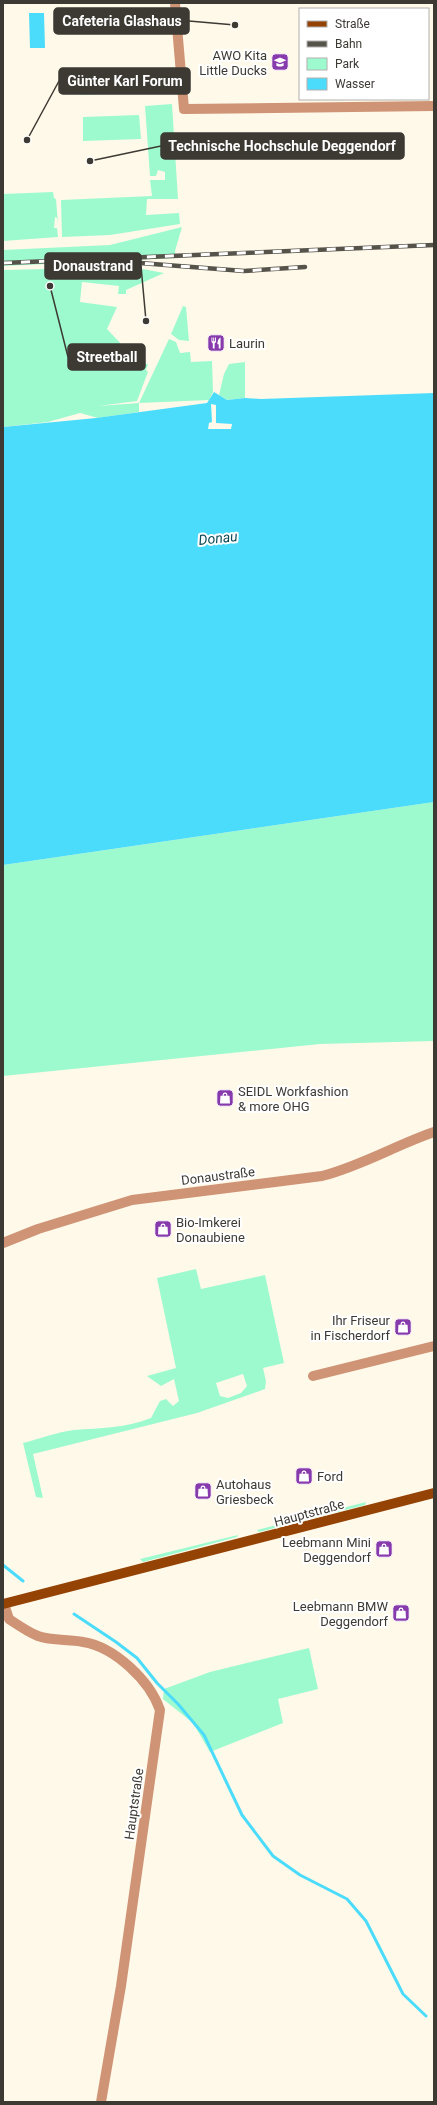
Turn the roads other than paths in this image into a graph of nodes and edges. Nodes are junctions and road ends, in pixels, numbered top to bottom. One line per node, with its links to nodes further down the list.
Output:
1 (175, 3): 2 (street)
2 (434, 106)
3 (434, 1132): 4 (street, Donaustraße)
4 (3, 1243)
5 (434, 1346): 6 (street)
6 (313, 1376)
7 (434, 1493): 8 (main road, Hauptstraße)
8 (3, 1604): 9 (street, Hauptstraße)
9 (101, 2102)

